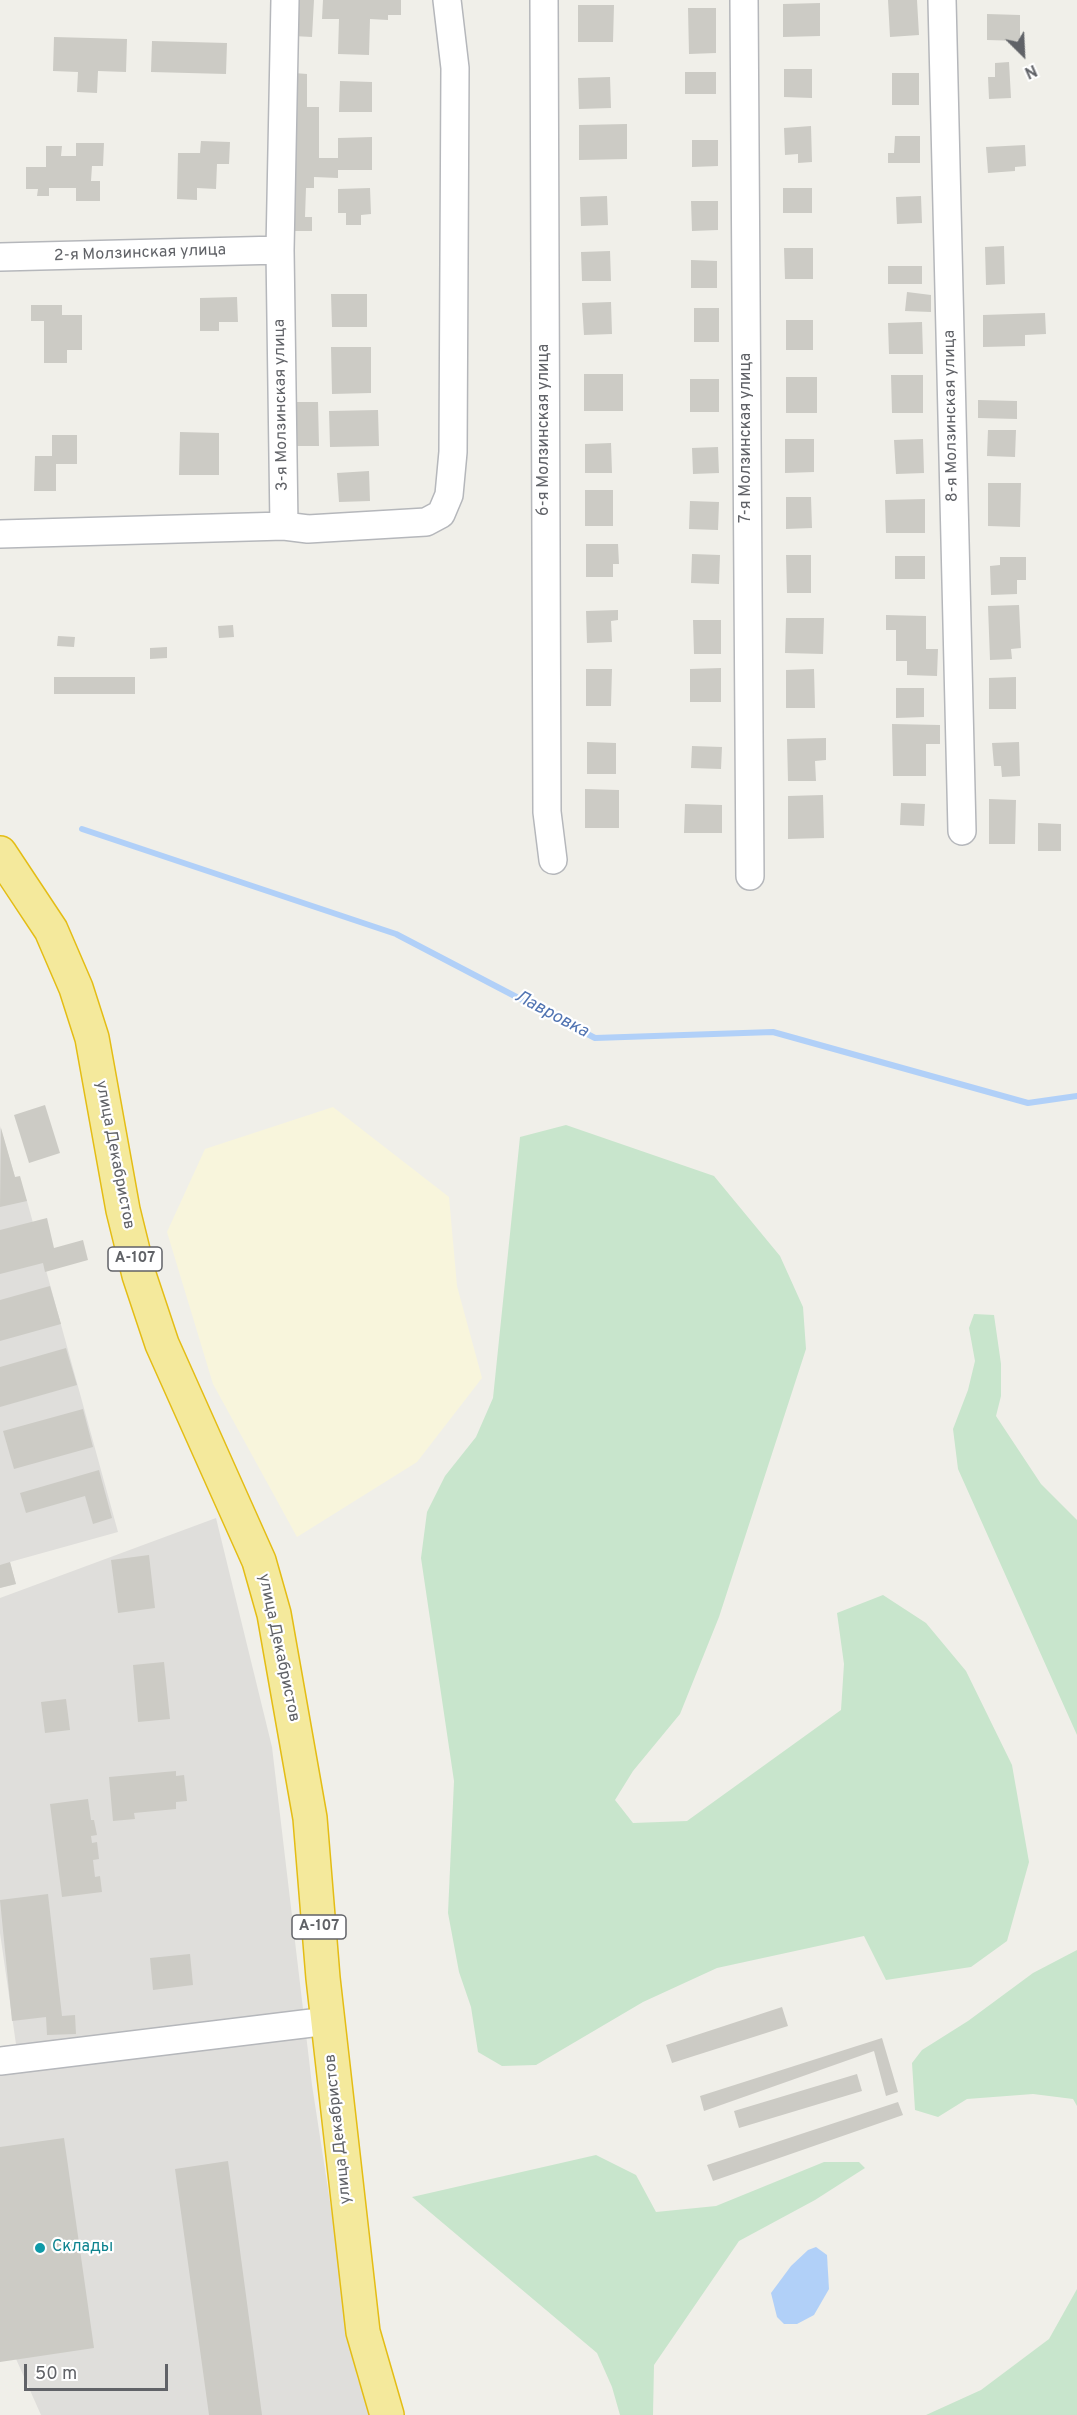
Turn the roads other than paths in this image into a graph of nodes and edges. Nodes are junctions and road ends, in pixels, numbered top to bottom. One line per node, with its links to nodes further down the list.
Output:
1 (285, 0): 6 (street, 3-я Молзинская улица)
2 (447, 0): 8 (street)
3 (544, 0): 12 (street, 6-я Молзинская улица)
4 (744, 0): 13 (street, 7-я Молзинская улица)
5 (942, 0): 10 (street, 8-я Молзинская улица)
6 (280, 250): 7 (street, 2-я Молзинская улица); 8 (street, 3-я Молзинская улица)
7 (0, 257)
8 (284, 526): 9 (street)
9 (0, 534)
10 (962, 831)
11 (0, 853): 14 (highway, улица Декабристов / А-107)
12 (553, 860)
13 (750, 876)
14 (328, 2021): 15 (street); 16 (highway, улица Декабристов / А-107)
15 (0, 2061)
16 (387, 2415)

